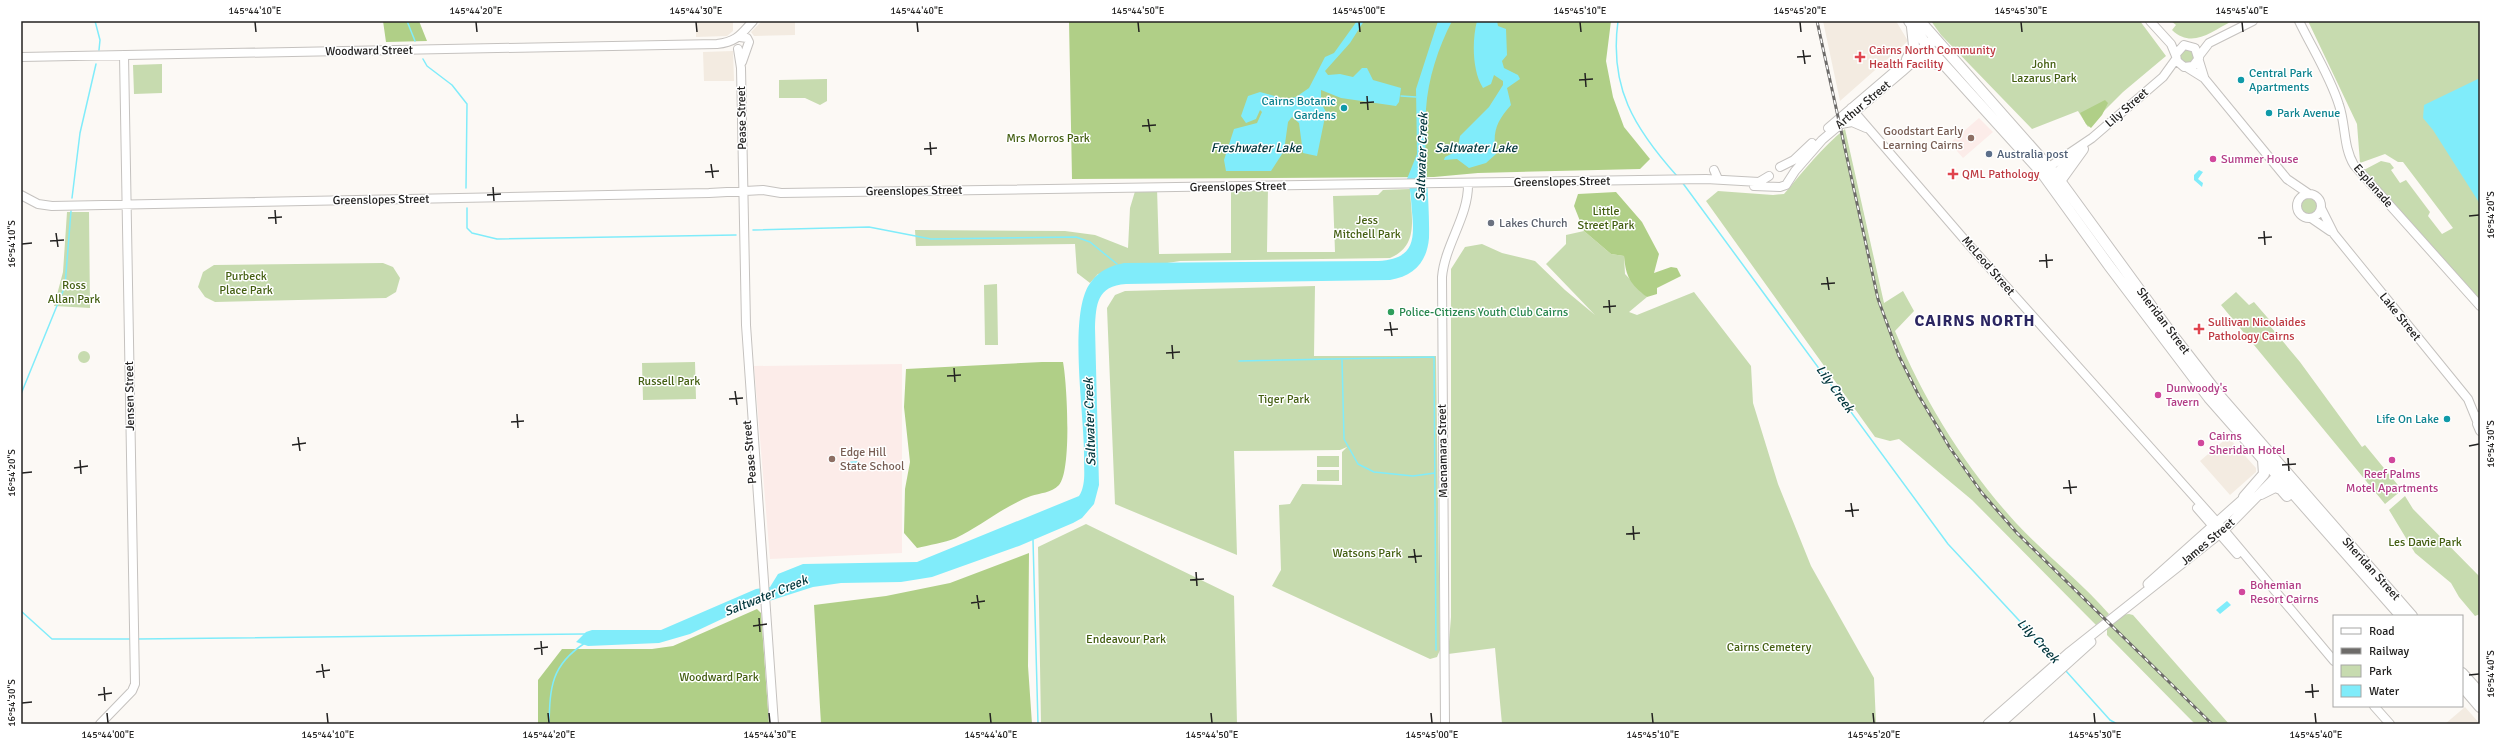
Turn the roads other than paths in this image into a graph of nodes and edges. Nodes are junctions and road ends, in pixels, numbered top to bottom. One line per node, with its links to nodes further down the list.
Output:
1 (2150, 21): 7 (street)
2 (2253, 21): 9 (street)
3 (2299, 21): 46 (street, Esplanade)
4 (1913, 22): 8 (highway, Sheridan Street); 17 (highway)
5 (752, 23): 6 (street)
6 (742, 38): 10 (street, Woodward Street); 12 (street); 12 (street)
7 (2167, 39): 11 (street); 15 (street)
8 (1929, 43): 17 (street, Arthur Street); 19 (highway, Sheridan Street); 29 (highway, Sheridan Street)
9 (2209, 43): 11 (street); 16 (street)
10 (717, 44): 12 (street, Woodward Street); 13 (street, Woodward Street)
11 (2188, 45): 15 (street); 16 (street)
12 (740, 48): 38 (street, Pease Street)
13 (124, 55): 14 (street, Woodward Street); 41 (street, Jensen Street)
14 (21, 57)
15 (2176, 57): 18 (street); 20 (street, Lily Street)
16 (2199, 57): 18 (street); 21 (street)
17 (1911, 60): 19 (highway); 22 (street, Arthur Street)
18 (2186, 68): 20 (street, Lily Street); 21 (street)
19 (1954, 74): 29 (highway, Sheridan Street)
20 (2163, 77): 25 (street, Lily Street)
21 (2204, 78): 33 (street)
22 (1853, 110): 23 (street, Arthur Street); 24 (street, McLeod Street); 27 (street, Arthur Street)
23 (1841, 124): 24 (street); 32 (street, Arthur Street)
24 (1867, 128): 56 (street, McLeod Street)
25 (2092, 138): 26 (street, Lily Street); 29 (street, Lily Street)
26 (2083, 149): 29 (highway)
27 (1780, 167): 30 (street); 32 (street)
28 (1714, 170): 31 (street)
29 (2051, 175): 47 (highway, Sheridan Street)
30 (1769, 176): 31 (street, Greenslopes Street); 37 (street)
31 (1718, 179): 34 (street, Greenslopes Street); 36 (street)
32 (1789, 179): 37 (street)
33 (2287, 179): 39 (street); 42 (street)
34 (1694, 180): 35 (street, Greenslopes Street); 36 (street, Greenslopes Street)
35 (1468, 183): 38 (street, Greenslopes Street); 71 (street, Macnamara Street)
36 (1750, 185): 37 (street, Greenslopes Street)
37 (1776, 187)
38 (744, 193): 41 (street, Greenslopes Street); 70 (street, Pease Street)
39 (2309, 194): 42 (street); 43 (street)
40 (21, 195): 41 (street, Greenslopes Street)
41 (126, 204): 69 (street, Jensen Street)
42 (2298, 204): 44 (street)
43 (2321, 208): 44 (street); 45 (street, Lake Street)
44 (2311, 218): 45 (street, Lake Street)
45 (2334, 234): 48 (street, Lake Street)
46 (2480, 306)
47 (2165, 333): 52 (highway, Sheridan Street); 53 (highway, Sheridan Street)
48 (2468, 399): 49 (street, Lake Street); 50 (street, Lake Street)
49 (2480, 409)
50 (2478, 418): 51 (street, Lake Street)
51 (2480, 431)
52 (2263, 460): 53 (highway, Sheridan Street); 55 (highway)
53 (2278, 473): 54 (main road, James Street); 55 (main road, James Street); 58 (highway, Sheridan Street)
54 (2261, 494): 57 (main road, James Street); 58 (highway)
55 (2244, 497): 56 (main road, James Street)
56 (2214, 524): 57 (street, McLeod Street); 59 (main road, James Street)
57 (2222, 532): 59 (main road, James Street); 62 (street, McLeod Street)
58 (2341, 543): 60 (highway, Sheridan Street); 61 (highway, Sheridan Street)
59 (2130, 603): 63 (main road, James Street)
60 (2400, 615)
61 (2411, 615)
62 (2333, 660)
63 (2062, 664): 72 (main road, James Street); 73 (main road, James Street)
64 (2463, 674): 66 (highway)
65 (2463, 687): 68 (highway)
66 (2480, 693)
67 (2375, 707): 74 (street)
68 (2480, 707)
69 (100, 724)
70 (774, 724)
71 (1445, 724)
72 (1988, 724)
73 (2000, 724)
74 (2390, 724)

